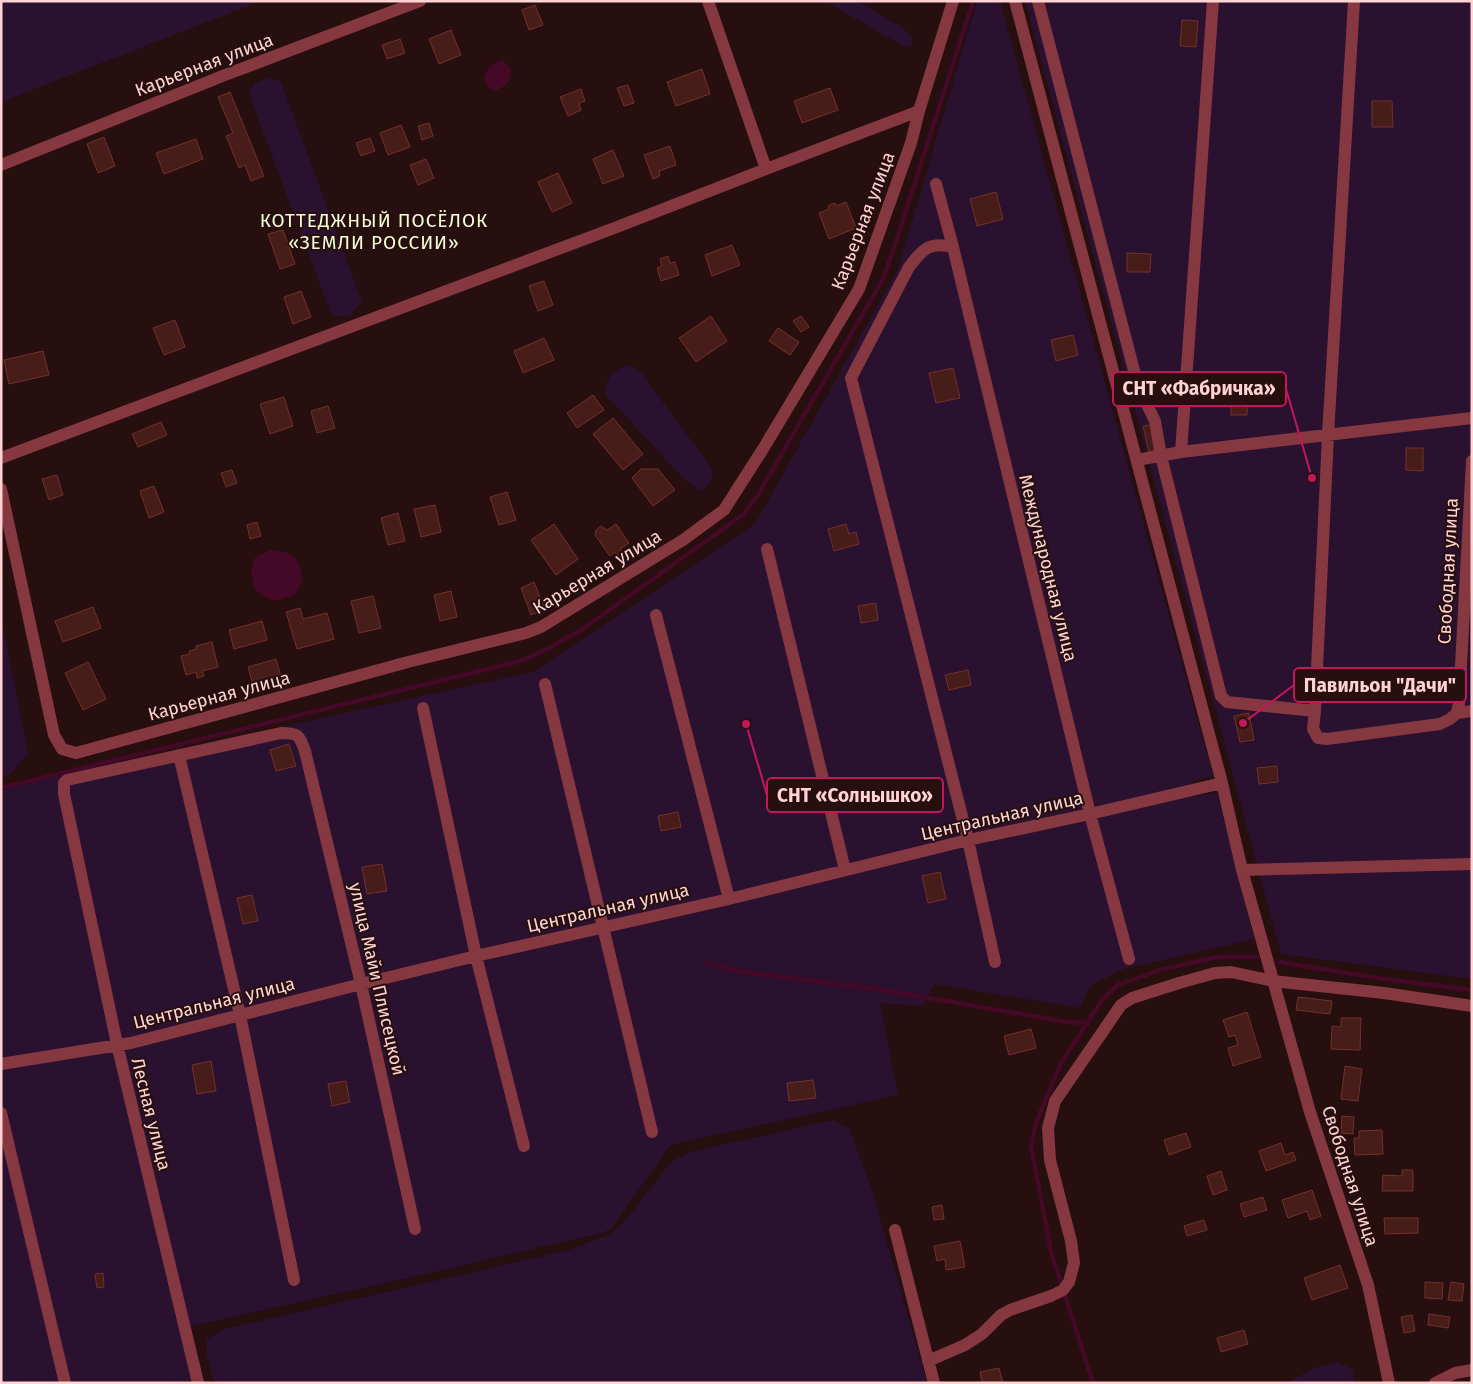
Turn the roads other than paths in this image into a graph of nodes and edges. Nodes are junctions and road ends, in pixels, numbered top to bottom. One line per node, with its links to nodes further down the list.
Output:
1 (420, 1): 9 (street, Карьерная улица)
2 (708, 1): 10 (street)
3 (953, 1): 8 (street)
4 (1015, 1): 18 (street, Свободная улица)
5 (1038, 1): 16 (street)
6 (1213, 1): 15 (street)
7 (1354, 1): 14 (street)
8 (919, 111): 10 (street, Карьерная улица); 20 (street, Карьерная улица)
9 (1, 165)
10 (766, 169): 17 (street, Карьерная улица)
11 (936, 184): 12 (street, Международная улица)
12 (953, 247): 30 (street, Международная улица); 31 (street)
13 (1472, 418): 14 (street)
14 (1328, 435): 15 (street); 26 (street)
15 (1182, 452): 16 (street)
16 (1161, 456): 18 (street); 26 (street)
17 (1, 458)
18 (1137, 460): 29 (street, Свободная улица)
19 (1472, 461): 27 (street, Свободная улица)
20 (1, 489)
21 (767, 549): 33 (street)
22 (656, 615): 35 (street)
23 (546, 684): 36 (street)
24 (423, 708): 37 (street)
25 (1472, 710): 27 (street)
26 (1315, 711): 27 (street)
27 (1457, 713)
28 (179, 755): 41 (street, улица Майи Плисецкой); 43 (street); 44 (street, Лесная улица)
29 (1222, 783): 30 (street, Центральная улица); 34 (street, Свободная улица)
30 (1090, 814): 31 (street, Центральная улица); 38 (street, Международная улица)
31 (968, 840): 33 (street, Центральная улица); 39 (street)
32 (1472, 864): 34 (street)
33 (845, 870): 35 (street, Центральная улица)
34 (1242, 870): 40 (street, Свободная улица)
35 (728, 899): 36 (street, Центральная улица)
36 (604, 927): 37 (street, Центральная улица); 47 (street)
37 (476, 956): 41 (street, Центральная улица); 48 (street)
38 (1129, 959)
39 (995, 962)
40 (1273, 980): 42 (street); 52 (street); 59 (street, Свободная улица)
41 (361, 984): 43 (street, Центральная улица); 49 (street, улица Майи Плисецкой)
42 (1472, 1006)
43 (240, 1015): 44 (street, Центральная улица); 51 (street)
44 (117, 1044): 45 (street, Центральная улица); 57 (street, Лесная улица)
45 (1, 1064)
46 (1, 1113): 56 (street)
47 (652, 1132)
48 (524, 1146)
49 (415, 1229)
50 (895, 1230): 52 (street)
51 (294, 1280)
52 (928, 1361): 58 (street)
53 (1472, 1364): 55 (street)
54 (1472, 1370): 55 (street)
55 (1455, 1373): 60 (street)
56 (64, 1383)
57 (198, 1383)
58 (934, 1383)
59 (1389, 1383)
60 (1435, 1383)

